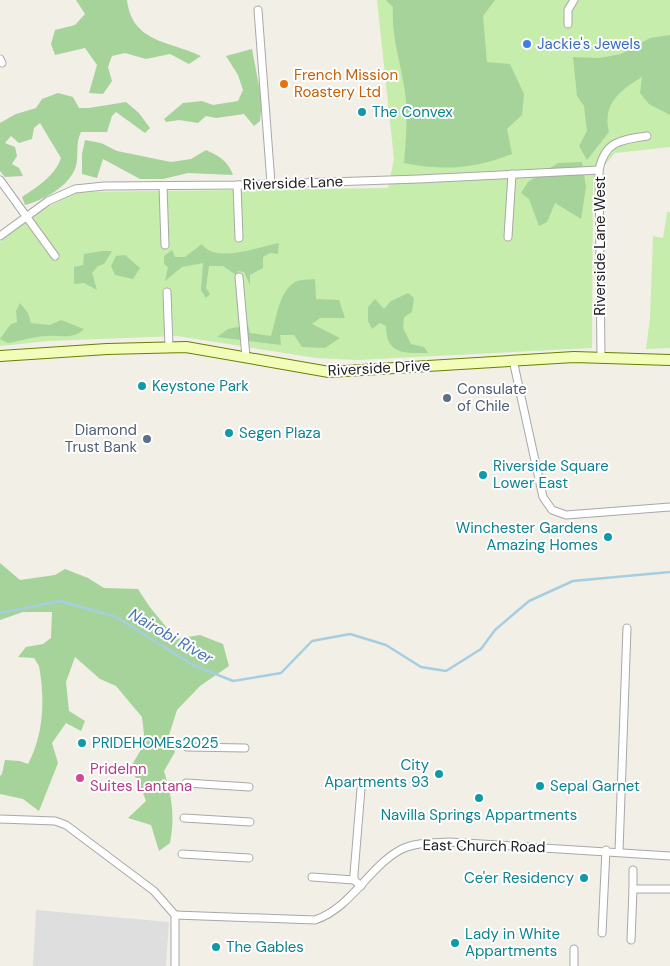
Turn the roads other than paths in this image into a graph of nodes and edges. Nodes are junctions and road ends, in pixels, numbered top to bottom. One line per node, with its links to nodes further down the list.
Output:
1 (574, 0): 3 (street)
2 (258, 10): 8 (street)
3 (568, 24)
4 (647, 136): 5 (street, Riverside Lane West)
5 (600, 170): 6 (street, Riverside Lane); 21 (street, Riverside Lane West)
6 (512, 174): 8 (street, Riverside Lane); 13 (street)
7 (0, 180): 11 (street)
8 (271, 183): 9 (street, Riverside Lane)
9 (237, 185): 10 (street, Riverside Lane); 14 (street)
10 (163, 186): 11 (street, Riverside Lane); 15 (street)
11 (25, 217): 12 (street, Riverside Lane); 16 (street)
12 (0, 236)
13 (508, 237)
14 (240, 238)
15 (165, 245)
16 (56, 256)
17 (239, 278): 22 (street)
18 (167, 292): 19 (street)
19 (169, 347): 20 (street, Riverside Drive); 22 (street, Riverside Drive)
20 (0, 356)
21 (600, 356): 23 (street, Riverside Drive); 24 (street, Riverside Drive)
22 (246, 357): 23 (street, Riverside Drive)
23 (513, 360): 25 (street)
24 (670, 360)
25 (670, 507)
26 (626, 628): 36 (street)
27 (187, 747): 28 (street)
28 (245, 748)
29 (186, 783): 30 (street)
30 (249, 787)
31 (361, 789): 42 (street)
32 (184, 818): 34 (street)
33 (0, 819): 46 (street)
34 (250, 822)
35 (606, 850): 36 (street, East Church Road); 43 (street, East Church Road); 47 (street)
36 (619, 851): 38 (street, East Church Road)
37 (182, 854): 39 (street)
38 (670, 856)
39 (249, 858)
40 (633, 870): 44 (street)
41 (312, 877): 42 (street)
42 (354, 880): 43 (street)
43 (361, 886): 46 (street, East Church Road)
44 (633, 889): 45 (street); 48 (street)
45 (670, 889)
46 (175, 915): 50 (street)
47 (602, 934)
48 (631, 940)
49 (574, 950): 51 (street)
50 (175, 966)
51 (574, 966)

